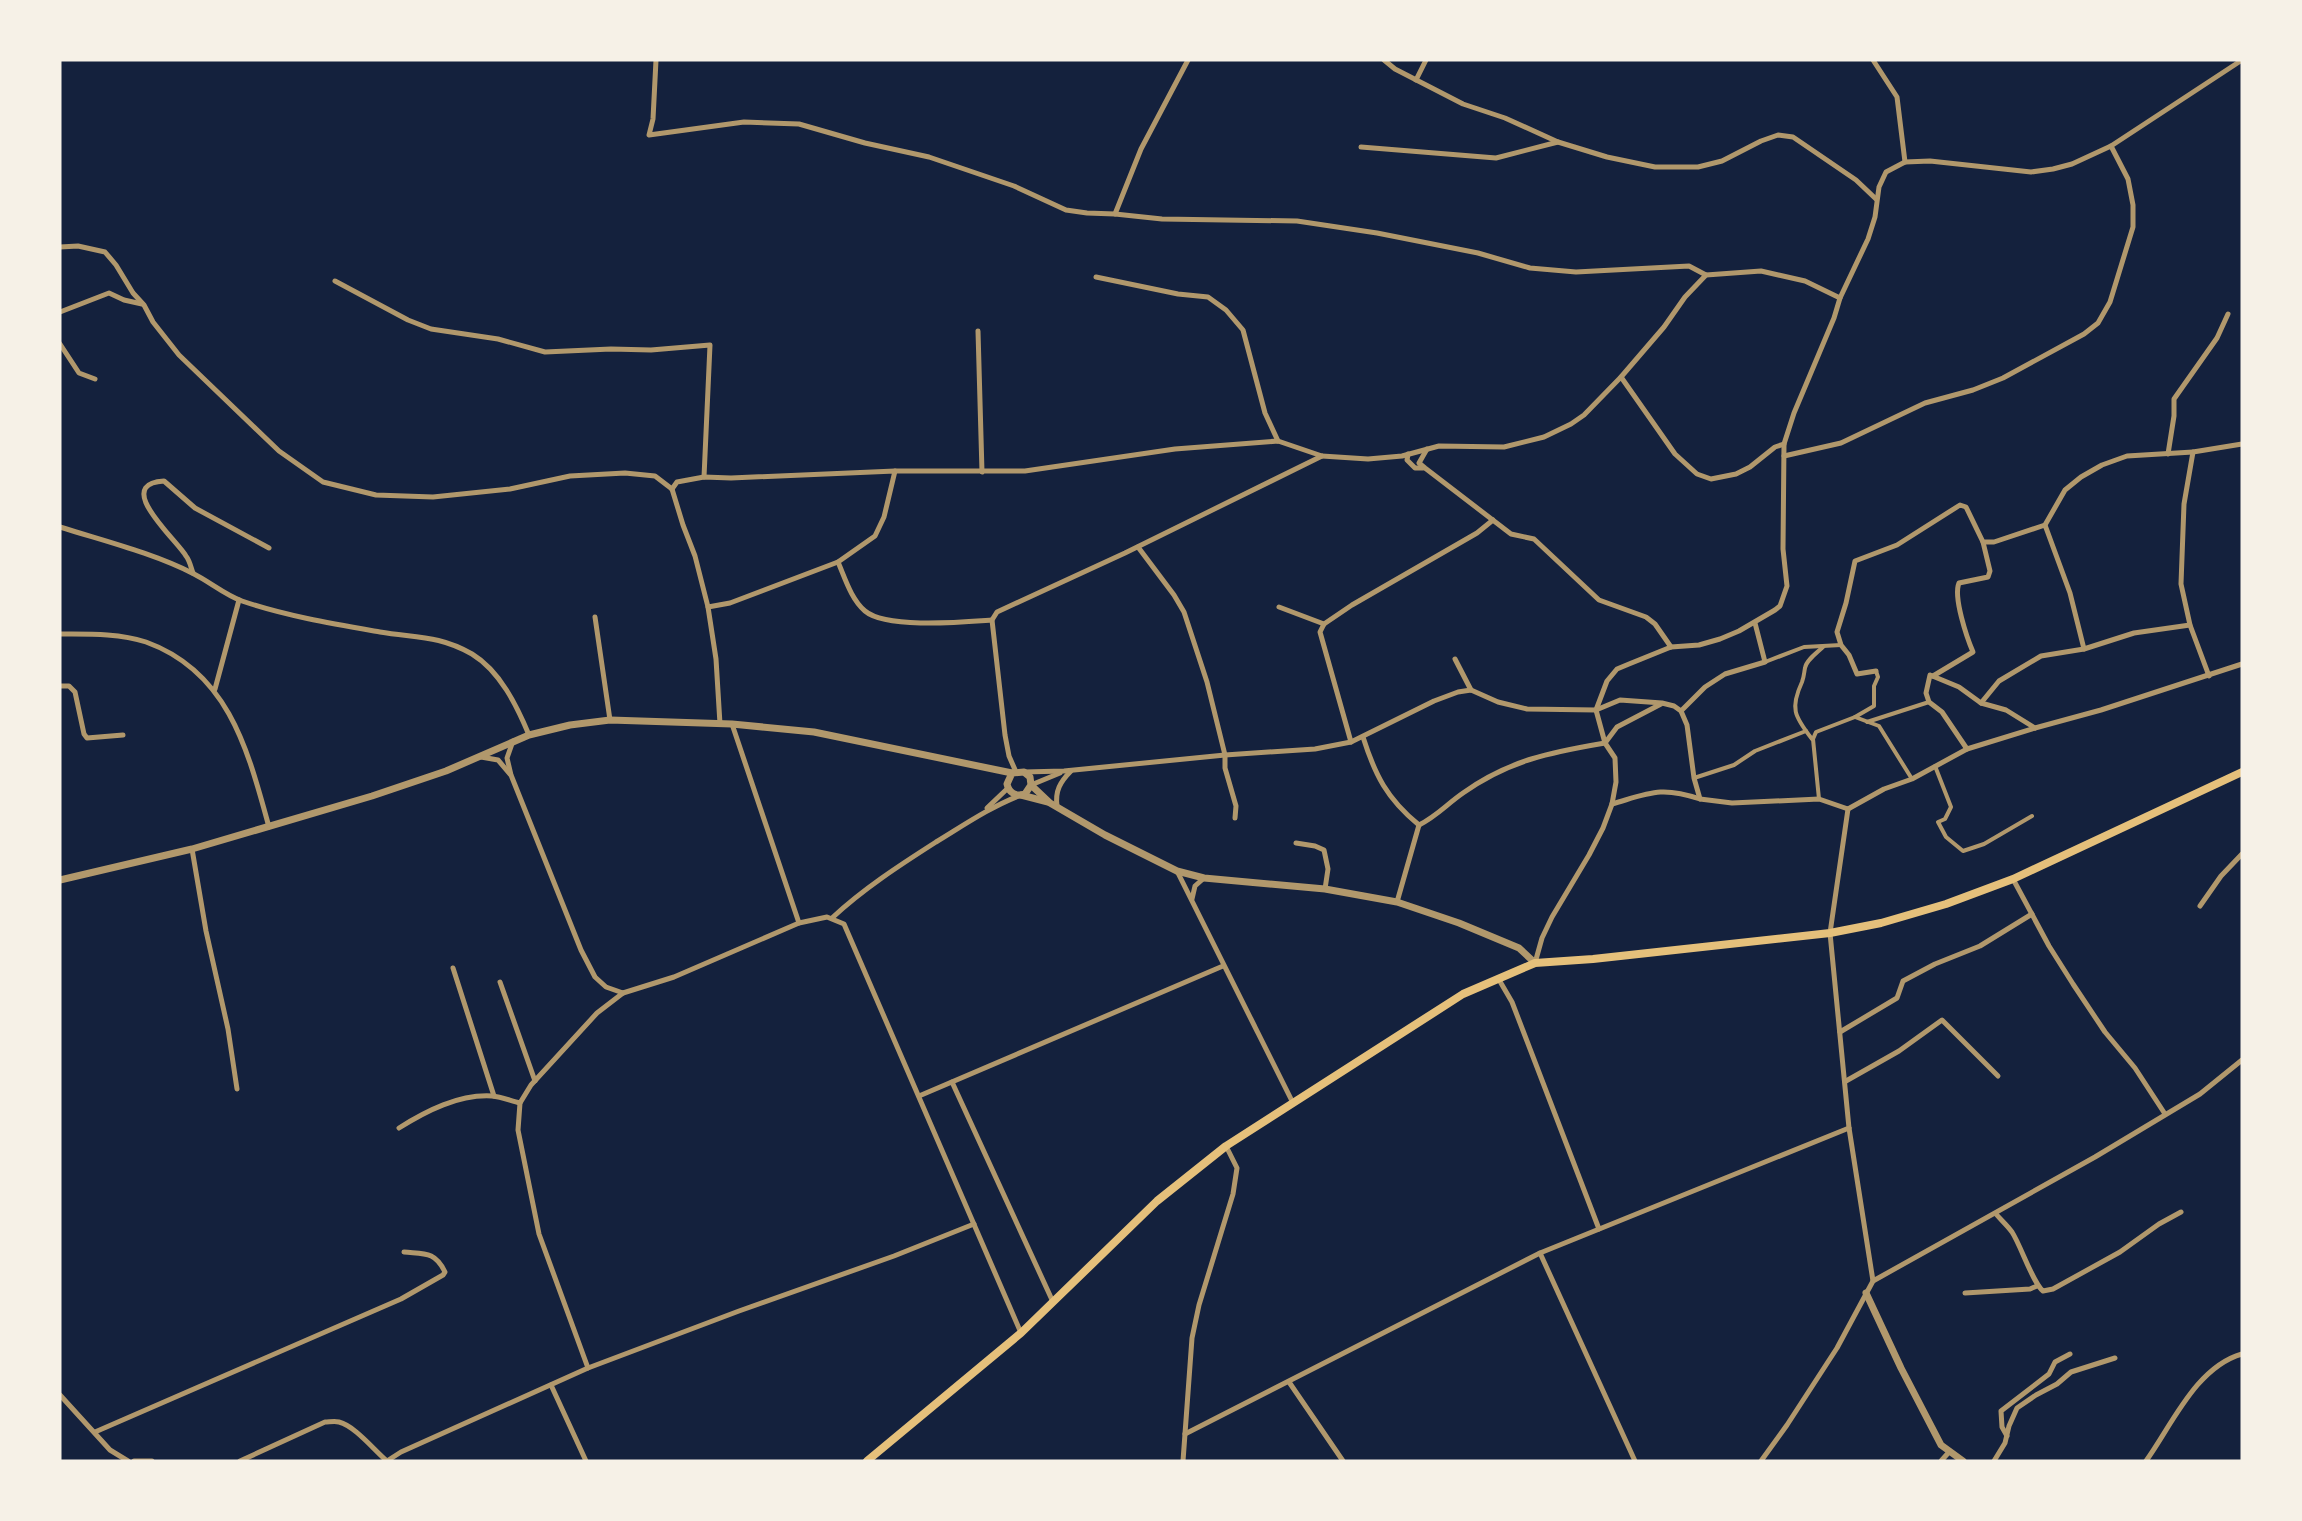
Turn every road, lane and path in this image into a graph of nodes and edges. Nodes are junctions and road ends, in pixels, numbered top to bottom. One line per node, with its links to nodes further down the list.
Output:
1 (656, 60): 13 (street)
2 (1188, 60): 13 (street)
3 (1384, 60): 7 (street)
4 (1426, 60): 7 (street)
5 (1873, 60): 11 (street)
6 (2242, 60): 9 (street)
7 (1416, 80): 8 (street)
8 (1558, 142): 10 (street); 12 (street)
9 (2111, 146): 11 (street); 34 (street)
10 (1361, 147)
11 (1905, 162): 12 (street)
12 (1876, 199): 18 (street)
13 (1115, 213): 15 (street)
14 (60, 247): 19 (street)
15 (1706, 275): 18 (street); 24 (street)
16 (1096, 277): 26 (street)
17 (334, 281): 41 (street)
18 (1840, 298): 27 (street)
19 (144, 305): 20 (street); 42 (street)
20 (60, 312)
21 (2228, 314): 32 (street)
22 (978, 331): 40 (street)
23 (60, 344): 25 (street)
24 (1621, 377): 27 (street); 29 (street)
25 (95, 379)
26 (1278, 441): 33 (street); 40 (street)
27 (1784, 444): 34 (street)
28 (2242, 444): 30 (street)
29 (1428, 449): 31 (street); 36 (street)
30 (2193, 452): 32 (street); 58 (street)
31 (1408, 454): 35 (street); 36 (street); 37 (street)
32 (2168, 454): 44 (street)
33 (1322, 456): 35 (street); 47 (street)
34 (1784, 456): 56 (street)
35 (1389, 457): 37 (street)
36 (1419, 464): 38 (street)
37 (1412, 465): 38 (street)
38 (1425, 468): 43 (street)
39 (895, 471): 40 (street); 41 (street); 49 (street)
40 (982, 472)
41 (704, 477): 42 (street)
42 (672, 489): 52 (street)
43 (1493, 520): 57 (street); 61 (street)
44 (2045, 525): 46 (street); 63 (street)
45 (60, 527): 50 (street)
46 (1983, 543): 60 (street); 68 (street)
47 (1138, 547): 55 (street); 93 (street)
48 (268, 548): 50 (street)
49 (838, 562): 52 (street); 55 (street)
50 (193, 573): 51 (street)
51 (239, 600): 71 (street); 86 (street)
52 (708, 607): 81 (street)
53 (1279, 607): 57 (street)
54 (596, 617): 79 (street)
55 (992, 620): 98 (street)
56 (1755, 623): 61 (street); 65 (street)
57 (1324, 624): 90 (street)
58 (2190, 625): 63 (street); 69 (street)
59 (60, 634): 71 (street)
60 (1841, 645): 62 (street); 67 (street)
61 (1671, 646): 76 (street)
62 (1824, 646): 65 (street); 84 (street)
63 (2084, 649): 75 (street)
64 (1455, 659): 72 (street)
65 (1765, 662): 77 (street)
66 (2242, 664): 69 (street)
67 (1876, 671): 78 (street)
68 (1931, 675): 73 (street); 75 (street)
69 (2209, 676): 83 (street)
70 (60, 686): 85 (street)
71 (215, 690): 115 (street)
72 (1471, 690): 76 (street); 87 (street)
73 (1929, 702): 80 (street); 92 (street)
74 (1662, 703): 76 (street); 77 (street); 91 (street)
75 (1981, 703): 83 (street)
76 (1596, 710): 91 (street)
77 (1681, 711): 101 (street)
78 (1855, 717): 80 (street); 88 (street)
79 (610, 720): 81 (street); 86 (street)
80 (1867, 722): 102 (street)
81 (720, 724): 82 (street)
82 (732, 724): 98 (street); 129 (street)
83 (2035, 728): 92 (street)
84 (1806, 731): 88 (street); 101 (street)
85 (123, 735)
86 (529, 735): 89 (street)
87 (1363, 736): 90 (street); 114 (street)
88 (1813, 739): 107 (street)
89 (513, 741): 94 (street); 100 (street)
90 (1352, 742): 93 (street)
91 (1605, 743): 108 (street); 114 (street)
92 (1968, 750): 95 (street)
93 (1225, 755): 96 (street); 113 (street)
94 (481, 757): 100 (street); 115 (street)
95 (1935, 766): 102 (street); 112 (street)
96 (1072, 770): 97 (street); 109 (street)
97 (1064, 771): 98 (street); 103 (street)
98 (1017, 772): 103 (street); 104 (street)
99 (2242, 772): 121 (main road)
100 (511, 775): 136 (street)
101 (1694, 778): 106 (street)
102 (1912, 779): 110 (street)
103 (1031, 785): 105 (street); 109 (street)
104 (1008, 788): 105 (street); 111 (street)
105 (1021, 795): 109 (street); 111 (street)
106 (1700, 799): 107 (street); 108 (street)
107 (1819, 799): 110 (street)
108 (1612, 804): 131 (street)
109 (1054, 805): 119 (street)
110 (1848, 809): 130 (street)
111 (984, 812): 128 (street)
112 (2032, 816)
113 (1235, 818)
114 (1419, 825): 125 (street)
115 (269, 827): 117 (street)
116 (1296, 843): 123 (street)
117 (192, 849): 122 (street); 143 (street)
118 (2242, 854): 126 (street)
119 (1177, 871): 120 (street); 124 (street)
120 (1203, 878): 123 (street); 124 (street)
121 (2013, 879): 127 (street); 130 (main road)
122 (60, 880)
123 (1325, 889): 125 (street)
124 (1192, 902): 132 (street)
125 (1397, 902): 131 (street)
126 (2200, 906)
127 (2032, 914): 137 (street); 148 (street)
128 (832, 918): 129 (street); 145 (street)
129 (799, 923): 136 (street)
130 (1830, 933): 131 (main road); 137 (street)
131 (1535, 963): 134 (main road)
132 (1223, 966): 142 (street); 147 (street)
133 (453, 968): 144 (street)
134 (1498, 978): 147 (main road); 155 (street)
135 (500, 982): 140 (street)
136 (623, 993): 140 (street)
137 (1840, 1032): 141 (street)
138 (2242, 1060): 148 (street)
139 (1998, 1076): 141 (street)
140 (534, 1081): 146 (street)
141 (1846, 1081): 150 (street)
142 (952, 1082): 145 (street); 162 (street)
143 (237, 1089)
144 (494, 1096): 146 (street); 149 (street)
145 (919, 1096): 154 (street)
146 (520, 1103): 167 (street)
147 (1293, 1103): 151 (main road)
148 (2165, 1114): 153 (street)
149 (399, 1128)
150 (1849, 1128): 155 (street); 158 (street)
151 (1226, 1146): 162 (main road); 172 (street)
152 (2181, 1212): 159 (street)
153 (1996, 1214): 158 (street); 159 (street)
154 (974, 1224): 163 (street); 167 (street)
155 (1599, 1228): 157 (street)
156 (404, 1252): 171 (street)
157 (1540, 1253): 168 (street); 184 (street)
158 (1873, 1281): 160 (street)
159 (2037, 1286): 161 (street)
160 (1866, 1293): 174 (street); 185 (street)
161 (1965, 1293)
162 (1053, 1302): 163 (main road)
163 (1021, 1333): 181 (main road)
164 (2070, 1354): 173 (street)
165 (2242, 1354): 189 (street)
166 (2115, 1358): 173 (street)
167 (588, 1368): 169 (street)
168 (1289, 1382): 172 (street); 183 (street)
169 (551, 1385): 179 (street); 180 (street)
170 (60, 1395): 171 (street)
171 (94, 1432): 175 (street)
172 (1185, 1434): 182 (street)
173 (2007, 1436): 188 (street)
174 (1950, 1451): 186 (street); 187 (street)
175 (128, 1461)
176 (134, 1461): 177 (street)
177 (152, 1461)
178 (240, 1461): 179 (street)
179 (387, 1461)
180 (586, 1461)
181 (867, 1461)
182 (1183, 1461)
183 (1343, 1461)
184 (1635, 1461)
185 (1761, 1461)
186 (1941, 1461)
187 (1963, 1461)
188 (1994, 1461)
189 (2146, 1461)

